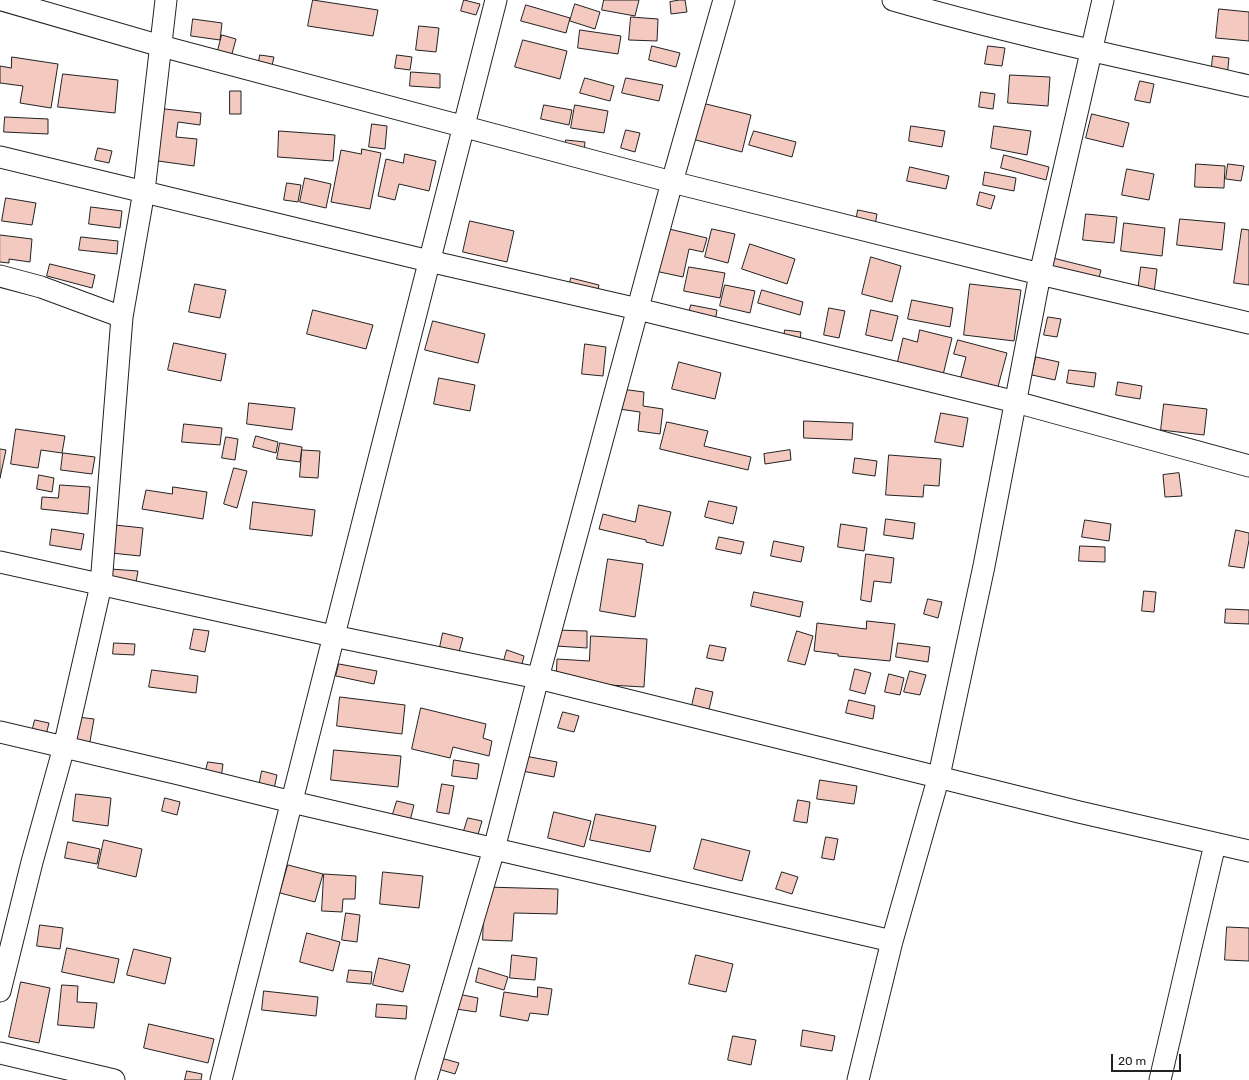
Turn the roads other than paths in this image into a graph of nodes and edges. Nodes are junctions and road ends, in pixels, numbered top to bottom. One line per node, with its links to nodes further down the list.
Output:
1 (2, 0): 7 (street)
2 (166, 0): 7 (street)
3 (496, 0): 10 (street)
4 (724, 0): 12 (street)
5 (893, 0): 8 (street)
6 (1103, 0): 8 (street)
7 (161, 46): 10 (street); 13 (street)
8 (1092, 51): 9 (street); 15 (street)
9 (1249, 86)
10 (463, 126): 12 (street); 14 (street)
11 (0, 157): 13 (street)
12 (672, 182): 15 (street); 17 (street)
13 (144, 191): 14 (street); 18 (street)
14 (429, 261): 17 (street); 24 (street)
15 (1040, 274): 19 (street); 20 (street)
16 (0, 276): 18 (street)
17 (638, 309): 20 (street); 25 (street)
18 (122, 317): 23 (street)
19 (1249, 323)
20 (1016, 402): 21 (street); 28 (street)
21 (1249, 466)
22 (0, 562): 23 (street)
23 (101, 585): 24 (street); 27 (street)
24 (333, 636): 25 (street); 29 (street)
25 (538, 678): 28 (street); 31 (street)
26 (0, 732): 27 (street)
27 (64, 747): 29 (street); 34 (street)
28 (939, 776): 30 (street); 33 (street)
29 (292, 802): 31 (street); 37 (street)
30 (1215, 844): 32 (street); 40 (street)
31 (494, 849): 33 (street); 38 (street)
32 (1249, 851)
33 (892, 941): 39 (street)
34 (0, 990)
35 (0, 1053): 36 (street)
36 (114, 1080)
37 (221, 1080)
38 (426, 1080)
39 (858, 1080)
40 (1160, 1080)

